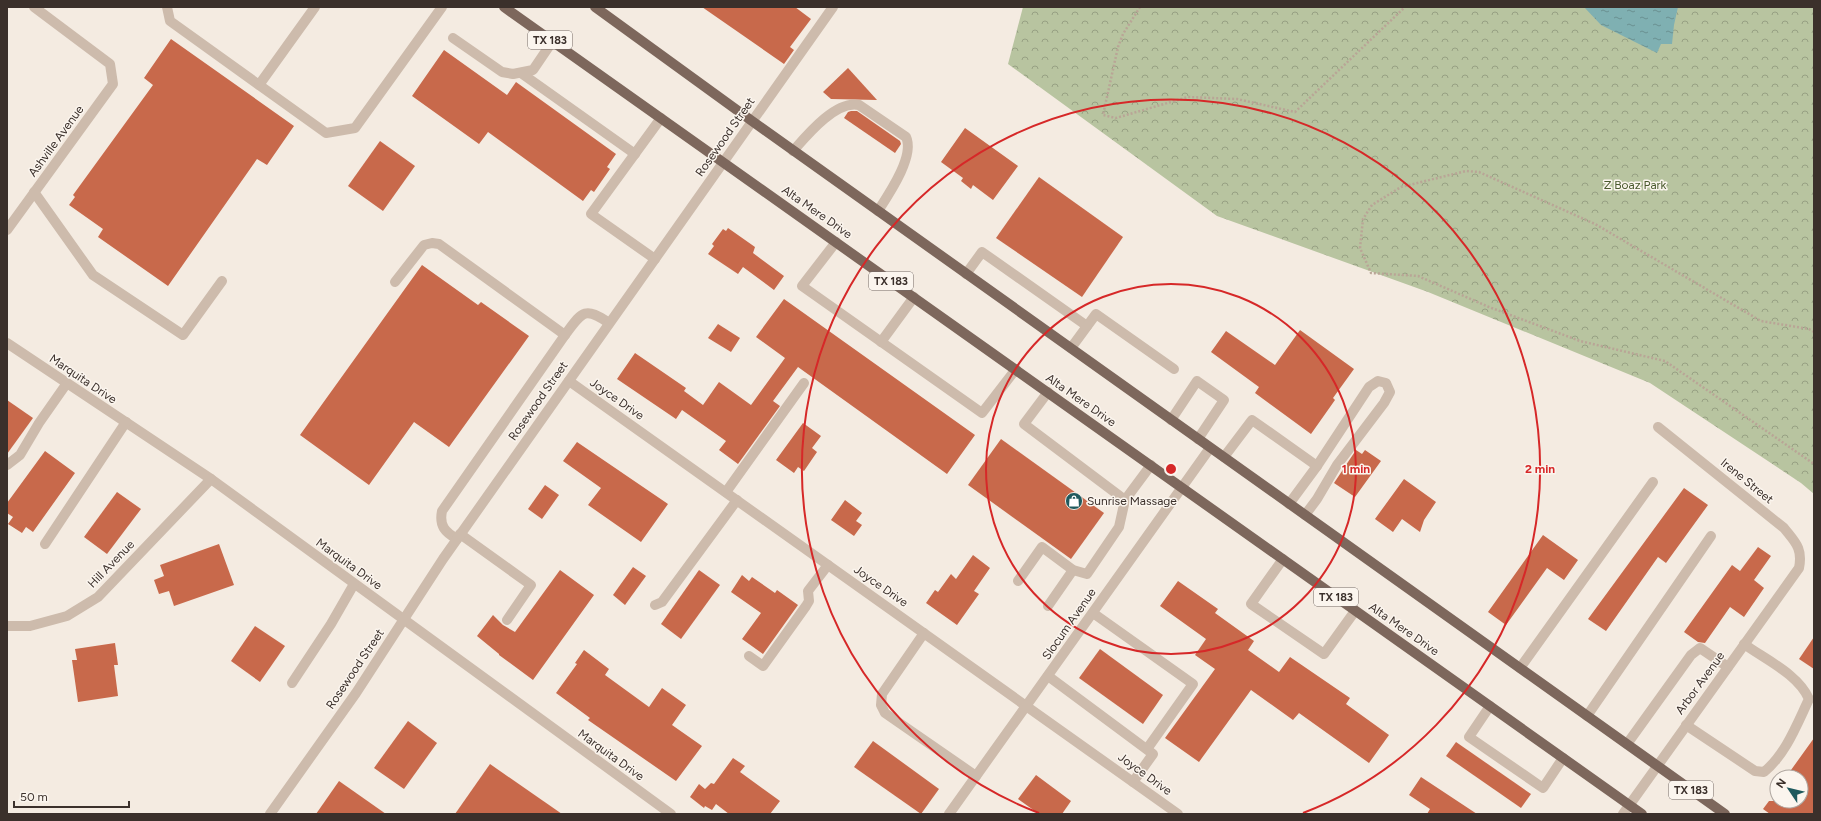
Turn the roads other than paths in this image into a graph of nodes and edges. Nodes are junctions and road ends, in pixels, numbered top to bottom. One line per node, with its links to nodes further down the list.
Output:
1 (34, 7): 17 (street, Ashville Avenue)
2 (167, 7): 11 (street)
3 (315, 7): 11 (street)
4 (442, 7): 11 (street)
5 (504, 7): 9 (main road, Alta Mere Drive / TX 183)
6 (595, 7): 13 (main road, TX 183)
7 (833, 7): 13 (street, Rosewood Street)
8 (452, 38): 10 (street)
9 (552, 42): 10 (street); 12 (main road, Alta Mere Drive / TX 183)
10 (520, 73): 15 (street)
11 (259, 85)
12 (660, 118): 15 (street); 16 (main road, Alta Mere Drive / TX 183)
13 (752, 121): 14 (main road, TX 183); 16 (street, Rosewood Street)
14 (793, 151): 18 (main road, TX 183); 18 (street)
15 (635, 154): 21 (street)
16 (724, 162): 20 (main road, Alta Mere Drive / TX 183); 21 (street, Rosewood Street)
17 (34, 192): 19 (street, Ashville Avenue); 23 (street)
18 (878, 211): 22 (main road, TX 183)
19 (7, 230)
20 (836, 242): 25 (main road, Alta Mere Drive / TX 183); 29 (street)
21 (655, 259): 26 (street, Rosewood Street)
22 (966, 274): 27 (street); 31 (main road, TX 183)
23 (222, 281)
24 (395, 282): 28 (street)
25 (914, 297): 29 (street); 32 (main road, Alta Mere Drive / TX 183)
26 (609, 323): 28 (street); 34 (street, Rosewood Street)
27 (1087, 326): 31 (street); 33 (street)
28 (565, 335): 55 (street)
29 (882, 342): 32 (street)
30 (7, 343): 35 (street, Marquita Drive)
31 (1071, 348): 38 (main road, TX 183)
32 (1016, 369): 37 (main road, Alta Mere Drive / TX 183)
33 (1174, 369)
34 (568, 381): 50 (street, Joyce Drive); 55 (street, Rosewood Street)
35 (67, 383): 39 (street, Marquita Drive); 44 (street)
36 (804, 383): 50 (street)
37 (1048, 392): 45 (main road, Alta Mere Drive / TX 183); 52 (street)
38 (1171, 420): 41 (main road, TX 183); 41 (street)
39 (126, 422): 47 (street, Marquita Drive); 57 (street)
40 (1658, 427): 60 (street, Irene Street)
41 (1198, 439): 42 (main road, TX 183)
42 (1210, 448): 43 (main road, TX 183); 49 (street, Slocum Avenue)
43 (1224, 458): 46 (street); 53 (main road, TX 183)
44 (7, 464)
45 (1151, 465): 49 (main road, Alta Mere Drive / TX 183); 52 (street)
46 (1317, 466): 53 (street); 54 (street)
47 (211, 479): 63 (street, Marquita Drive); 70 (street, Hill Avenue)
48 (1653, 482): 75 (street)
49 (1182, 488): 58 (main road, Alta Mere Drive / TX 183); 67 (street, Slocum Avenue)
50 (726, 492): 51 (street, Joyce Drive)
51 (737, 500): 59 (street, Joyce Drive); 64 (street)
52 (1125, 500): 61 (street)
53 (1289, 504): 54 (main road, TX 183)
54 (1305, 515): 75 (main road, TX 183)
55 (458, 536): 68 (street, Rosewood Street); 69 (street)
56 (1711, 536): 80 (street)
57 (44, 544)
58 (1283, 559): 66 (main road, Alta Mere Drive / TX 183); 66 (street)
59 (828, 565): 71 (street, Joyce Drive); 73 (street)
60 (1799, 568): 72 (street, Arbor Avenue)
61 (1073, 570): 62 (street); 65 (street)
62 (1018, 581)
63 (354, 584): 68 (street, Marquita Drive); 77 (street)
64 (654, 605)
65 (1048, 606)
66 (1355, 611): 79 (main road, Alta Mere Drive / TX 183)
67 (1093, 613): 76 (street, Slocum Avenue); 83 (street)
68 (404, 620): 89 (street, Rosewood Street); 90 (street, Marquita Drive)
69 (507, 620)
70 (7, 626)
71 (924, 633): 78 (street, Joyce Drive); 86 (street)
72 (1744, 644): 74 (street, Arbor Avenue); 81 (street)
73 (749, 656)
74 (1728, 667): 81 (street, Arbor Avenue); 82 (street)
75 (1520, 668): 80 (main road, TX 183)
76 (1048, 676): 78 (street, Slocum Avenue); 83 (street)
77 (292, 683)
78 (1027, 706): 86 (street, Slocum Avenue); 87 (street, Joyce Drive)
79 (1490, 706): 84 (main road, Alta Mere Drive / TX 183); 84 (street)
80 (1587, 716): 82 (main road, TX 183)
81 (1686, 725): 85 (street, Arbor Avenue)
82 (1627, 744): 85 (main road, TX 183)
83 (1147, 749): 87 (street)
84 (1563, 758): 88 (main road, Alta Mere Drive / TX 183)
85 (1657, 766): 88 (street, Arbor Avenue); 95 (main road, TX 183)
86 (976, 776): 91 (street, Slocum Avenue)
87 (1133, 782): 92 (street, Joyce Drive)
88 (1629, 805): 93 (street, Arbor Avenue); 94 (main road, Alta Mere Drive / TX 183)
89 (270, 814)
90 (671, 814)
91 (949, 814)
92 (1178, 814)
93 (1623, 814)
94 (1642, 814)
95 (1725, 814)

